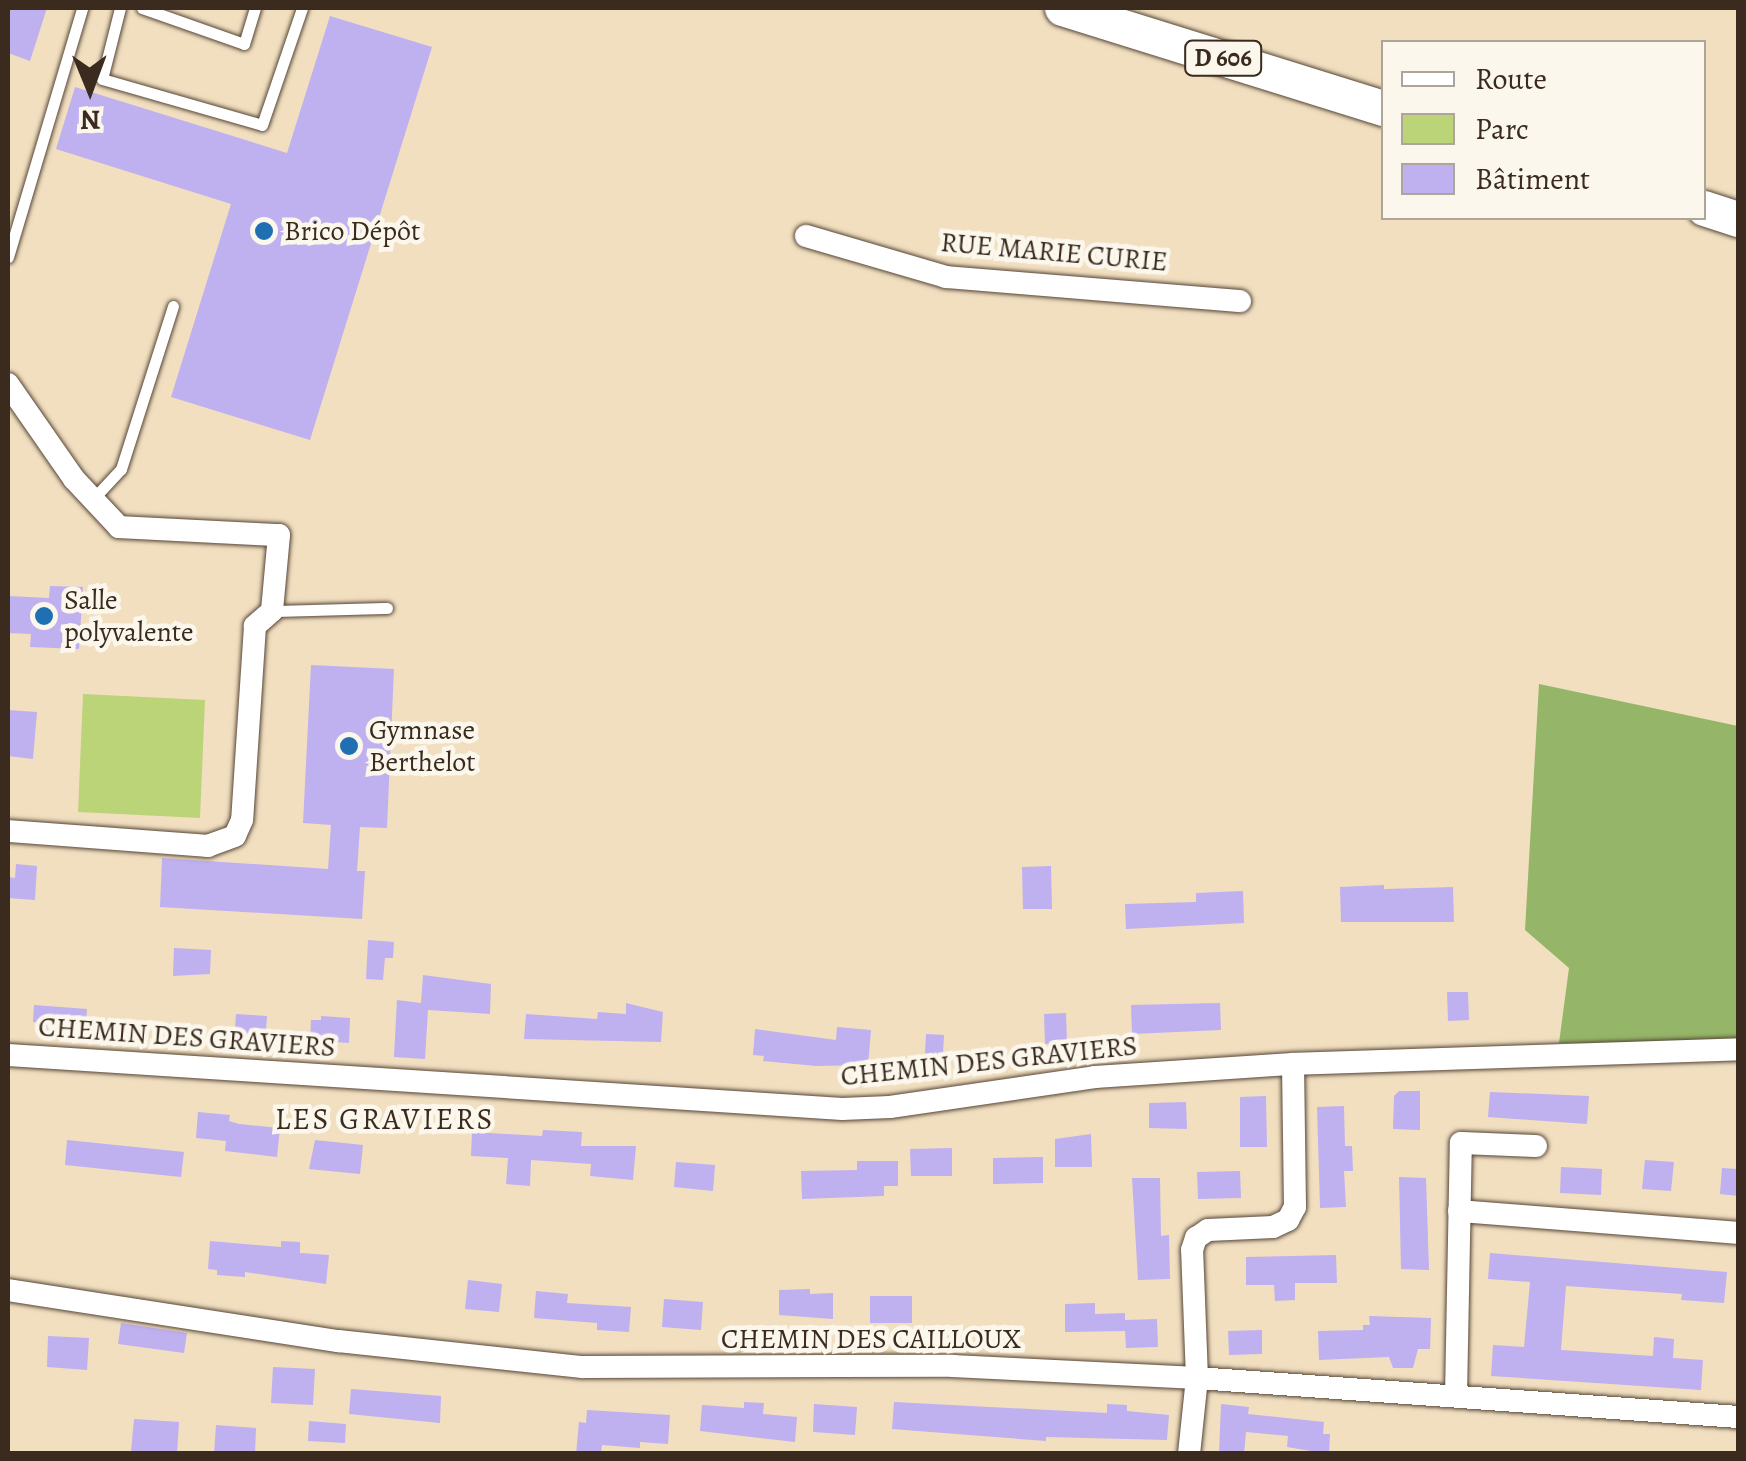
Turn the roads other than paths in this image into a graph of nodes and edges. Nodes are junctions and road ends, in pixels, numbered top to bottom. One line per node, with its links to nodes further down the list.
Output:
1 (82, 8): 11 (lane)
2 (120, 8): 5 (lane)
3 (142, 8): 4 (lane)
4 (255, 8)
5 (302, 8)
6 (1062, 8): 7 (main road, D 606)
7 (1381, 107)
8 (1706, 209): 9 (main road)
9 (1738, 219)
10 (806, 236): 12 (street, RUE MARIE CURIE)
11 (8, 257)
12 (1240, 301)
13 (173, 306): 15 (lane)
14 (8, 384): 15 (street)
15 (93, 499): 17 (street)
16 (387, 608): 17 (lane)
17 (272, 611): 18 (street)
18 (8, 831)
19 (1738, 1049): 21 (street, CHEMIN DES GRAVIERS)
20 (8, 1055): 21 (street, CHEMIN DES GRAVIERS)
21 (1293, 1064): 26 (street)
22 (1536, 1146): 23 (street)
23 (1459, 1211): 24 (street); 27 (street)
24 (1738, 1233)
25 (8, 1290): 26 (street, CHEMIN DES CAILLOUX)
26 (1197, 1378): 27 (street, CHEMIN DES CAILLOUX); 29 (street)
27 (1456, 1396): 28 (street, CHEMIN DES CAILLOUX)
28 (1738, 1417)
29 (1188, 1454)

